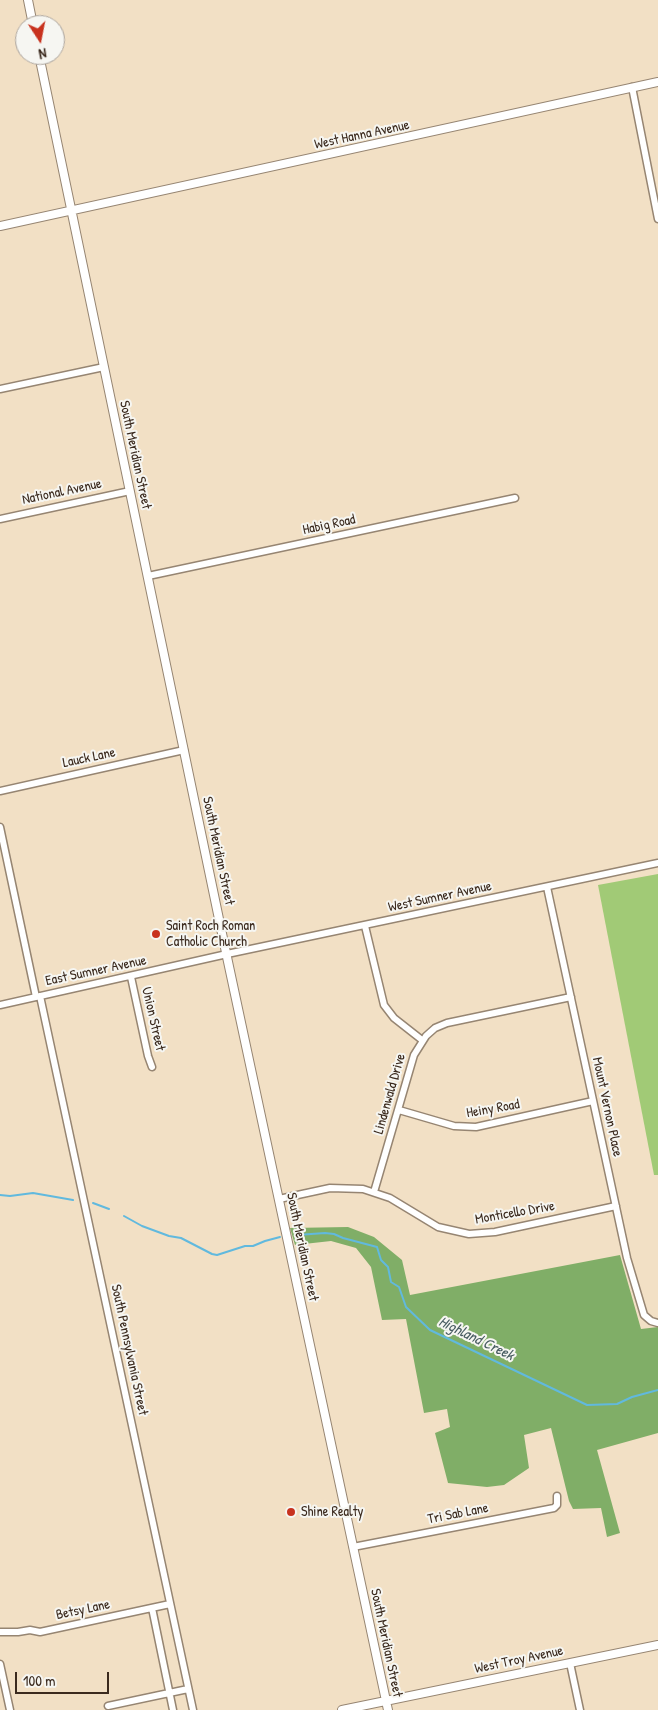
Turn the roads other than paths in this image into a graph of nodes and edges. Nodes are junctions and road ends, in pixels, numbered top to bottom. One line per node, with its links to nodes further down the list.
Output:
1 (28, 0): 2 (main road)
2 (31, 15)
3 (41, 65): 6 (main road, South Meridian Street)
4 (658, 82): 5 (main road, West Hanna Avenue)
5 (632, 88): 6 (main road, West Hanna Avenue); 7 (street)
6 (72, 211): 8 (main road, West Hanna Avenue); 9 (main road, South Meridian Street)
7 (658, 219)
8 (0, 226)
9 (104, 367): 10 (street); 11 (main road, South Meridian Street)
10 (0, 389)
11 (130, 490): 13 (street, National Avenue); 14 (main road, South Meridian Street)
12 (515, 498): 14 (street, Habig Road)
13 (0, 519)
14 (148, 576): 15 (main road, South Meridian Street)
15 (184, 750): 16 (street, Lauck Lane); 21 (main road, South Meridian Street)
16 (0, 790)
17 (0, 827): 23 (street, South Pennsylvania Street)
18 (658, 863): 19 (street, West Sumner Avenue)
19 (546, 887): 20 (street, West Sumner Avenue); 24 (street, Mount Vernon Place)
20 (365, 926): 21 (street, West Sumner Avenue); 26 (street)
21 (227, 954): 22 (street, East Sumner Avenue); 31 (main road, South Meridian Street)
22 (131, 977): 23 (street, East Sumner Avenue); 27 (street, Union Street)
23 (38, 997): 25 (street, East Sumner Avenue); 36 (street, South Pennsylvania Street)
24 (571, 997): 26 (street, Lindenwald Drive); 28 (street, Mount Vernon Place)
25 (0, 1005)
26 (422, 1040): 29 (street, Lindenwald Drive)
27 (152, 1067)
28 (593, 1102): 29 (street, Heiny Road); 32 (street, Mount Vernon Place)
29 (399, 1110): 30 (street, Lindenwald Drive)
30 (374, 1192): 31 (street, Monticello Drive); 32 (street, Monticello Drive)
31 (279, 1200): 35 (main road, South Meridian Street)
32 (616, 1206): 33 (street, Mount Vernon Place)
33 (658, 1323)
34 (557, 1496): 35 (street, Tri Sab Lane)
35 (353, 1547): 44 (main road, South Meridian Street)
36 (170, 1604): 37 (street, Betsy Lane); 42 (street, South Pennsylvania Street)
37 (152, 1608): 38 (street, Betsy Lane); 43 (street)
38 (0, 1632)
39 (658, 1644): 40 (main road, West Troy Avenue)
40 (570, 1662): 44 (main road, West Troy Avenue); 51 (street)
41 (0, 1664): 46 (street)
42 (188, 1689): 43 (street); 48 (street, South Pennsylvania Street)
43 (170, 1693): 45 (street); 47 (street)
44 (386, 1700): 49 (main road, West Troy Avenue); 50 (main road, South Meridian Street)
45 (108, 1706)
46 (10, 1710)
47 (173, 1710)
48 (193, 1710)
49 (342, 1710)
50 (388, 1710)
51 (580, 1710)

